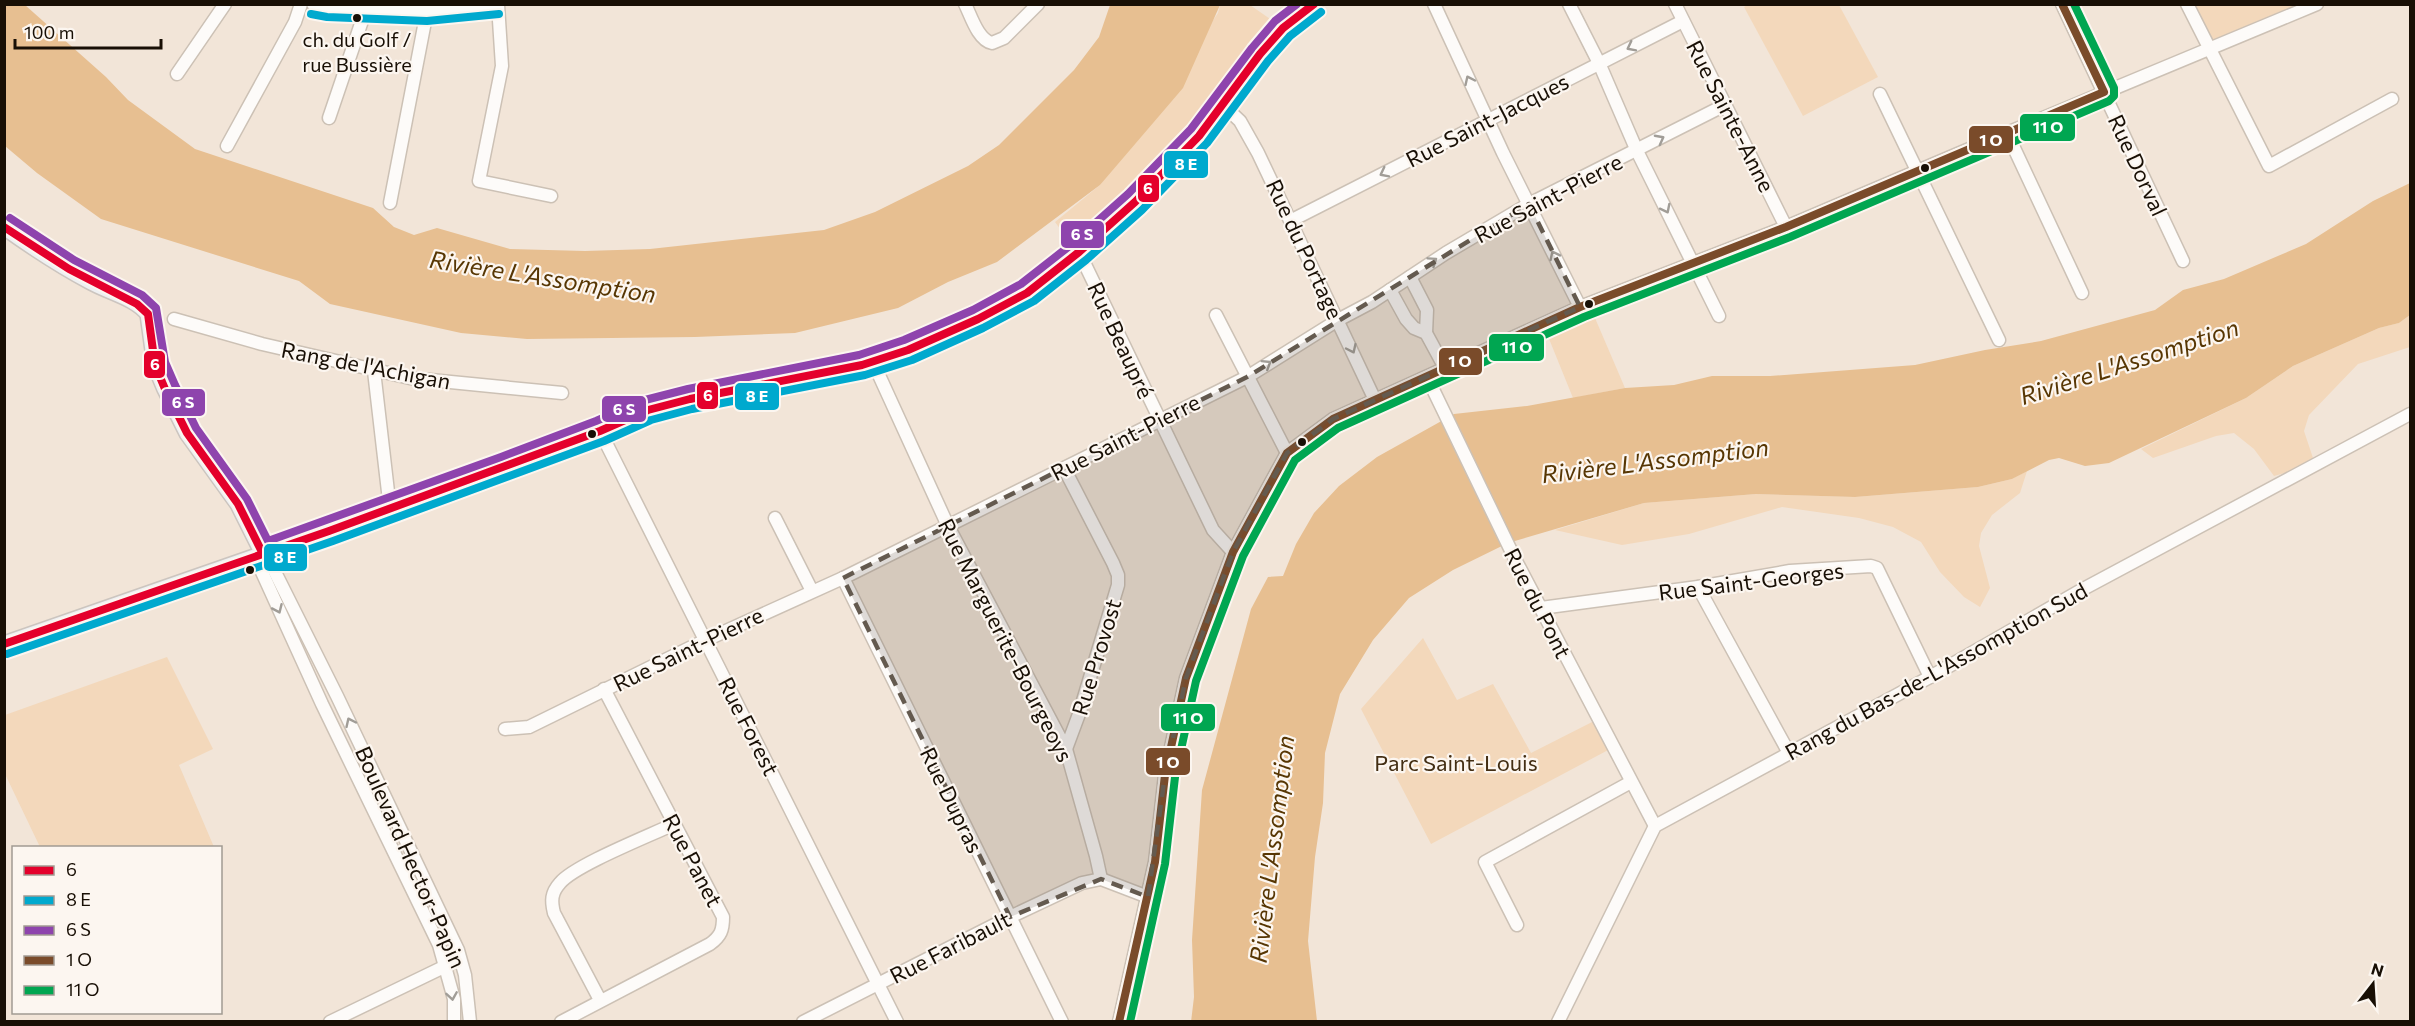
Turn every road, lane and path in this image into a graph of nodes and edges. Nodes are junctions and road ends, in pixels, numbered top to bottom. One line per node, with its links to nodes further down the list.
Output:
1 (225, 4): 21 (street)
2 (301, 4): 30 (street)
3 (314, 4): 15 (street)
4 (965, 4): 5 (street)
5 (1038, 4)
6 (1315, 4): 25 (main road)
7 (1434, 4): 28 (street, one-way to 7)
8 (1569, 4): 20 (street)
9 (1675, 4): 17 (street, Rue Sainte-Anne)
10 (2062, 4): 22 (street, Rue Dorval)
11 (2187, 4): 19 (street)
12 (2295, 4): 18 (street)
13 (2318, 4): 18 (street)
14 (498, 5): 16 (street); 33 (street)
15 (366, 9): 16 (street); 27 (street)
16 (427, 11): 34 (street)
17 (1683, 21): 20 (street, Rue Saint-Jacques, one-way to 20); 26 (street, Rue Sainte-Anne)
18 (2278, 22): 19 (street)
19 (2211, 50): 22 (street); 24 (street)
20 (1599, 63): 28 (street, Rue Saint-Jacques); 31 (street)
21 (177, 74)
22 (2104, 92): 29 (street); 40 (street, Rue Dorval)
23 (1880, 94): 32 (street)
24 (2392, 99)
25 (1223, 105): 36 (street, Rue du Portage); 39 (main road)
26 (1725, 105): 31 (street, Rue Saint-Pierre, one-way to 26); 38 (street, Rue Sainte-Anne)
27 (329, 118)
28 (1488, 120): 35 (street); 36 (street, Rue Saint-Jacques, one-way to 36)
29 (2007, 133): 32 (street); 44 (street)
30 (227, 146)
31 (1637, 151): 35 (street, Rue Saint-Pierre); 41 (street, one-way to 41)
32 (1918, 172): 38 (street); 51 (street)
33 (551, 196)
34 (390, 203)
35 (1529, 204): 42 (street, Rue Saint-Pierre, one-way to 35); 45 (street, one-way to 35)
36 (1292, 220): 49 (street, Rue du Portage)
37 (4, 227): 66 (main road, Boulevard Hector-Papin)
38 (1786, 227): 41 (street)
39 (1079, 252): 52 (main road); 60 (street, Rue Beaupré)
40 (2183, 261)
41 (1693, 263): 45 (street); 47 (street)
42 (1410, 277): 43 (street, Rue Saint-Pierre); 50 (street)
43 (1390, 290): 49 (street, Rue Saint-Pierre); 50 (street)
44 (2082, 293)
45 (1580, 307): 53 (street)
46 (1216, 315): 56 (street)
47 (1719, 316)
48 (174, 319): 54 (street, Rang de l'Achigan)
49 (1338, 320): 56 (street, Rue Saint-Pierre, one-way to 49); 58 (street, Rue du Portage, one-way to 58)
50 (1426, 333): 53 (street)
51 (1999, 340)
52 (873, 362): 61 (main road); 67 (street, Rue Marguerite-Bourgeoys)
53 (1445, 368): 55 (street)
54 (374, 371): 57 (street, Rang de l'Achigan); 64 (street)
55 (1427, 376): 58 (street); 75 (street, Rue du Pont)
56 (1247, 377): 60 (street, Rue Saint-Pierre); 62 (street)
57 (562, 393)
58 (1376, 400): 62 (street)
59 (2410, 414): 78 (street, Rang du Bas-de-L'Assomption Sud)
60 (1159, 420): 63 (street, Rue Saint-Pierre); 69 (street, Rue Beaupré)
61 (600, 431): 64 (main road); 76 (street, Rue Forest)
62 (1287, 453): 69 (street)
63 (1064, 468): 67 (street, Rue Saint-Pierre); 83 (street, Rue Provost)
64 (390, 509): 68 (main road)
65 (775, 518): 74 (street)
66 (248, 525): 68 (main road); 70 (main road, Boulevard Hector-Papin); 71 (main road)
67 (948, 526): 72 (street, Rue Saint-Pierre); 83 (street, Rue Marguerite-Bourgeoys)
68 (287, 546): 70 (main road)
69 (1233, 552): 89 (street)
70 (263, 554): 71 (main road); 80 (street, Boulevard Hector-Papin); 81 (street, Boulevard Hector-Papin, one-way to 81)
71 (229, 566): 77 (main road)
72 (843, 579): 74 (street, Rue Saint-Pierre); 90 (street, Rue Dupras)
73 (1698, 587): 75 (street, Rue Saint-Georges); 78 (street, Rue Saint-Georges); 84 (street)
74 (813, 591): 76 (street, Rue Saint-Pierre)
75 (1541, 608): 85 (street, Rue du Pont)
76 (706, 640): 79 (street, Rue Saint-Pierre); 94 (street, Rue Forest)
77 (4, 644)
78 (1930, 677): 84 (street, Rang du Bas-de-L'Assomption Sud)
79 (604, 689): 82 (street, Rue Saint-Pierre); 86 (street, Rue Panet)
80 (337, 696): 81 (street); 92 (street, Boulevard Hector-Papin, one-way to 80)
81 (321, 704): 93 (street, Boulevard Hector-Papin)
82 (506, 729)
83 (1066, 749): 88 (street, Rue Marguerite-Bourgeoys)
84 (1789, 753): 87 (street, Rang du Bas-de-L'Assomption Sud)
85 (1631, 782): 87 (street, Rue du Pont); 91 (street)
86 (674, 824): 95 (street); 95 (street, Rue Panet)
87 (1655, 826): 105 (street)
88 (1101, 879): 89 (street); 90 (street, Rue Faribault)
89 (1148, 897): 104 (street)
90 (1010, 917): 94 (street, Rue Faribault); 103 (street, Rue Dupras)
91 (1517, 925)
92 (461, 960): 93 (street); 99 (street, Boulevard Hector-Papin)
93 (446, 964): 96 (street); 98 (street, Boulevard Hector-Papin, one-way to 98)
94 (878, 983): 101 (street, Rue Faribault); 102 (street, Rue Forest)
95 (600, 1000): 100 (street, Rue Panet)
96 (345, 1018): 97 (street)
97 (330, 1022)
98 (454, 1022)
99 (470, 1022)
100 (561, 1022)
101 (803, 1022)
102 (897, 1022)
103 (1062, 1022)
104 (1119, 1022)
105 (1558, 1022)

